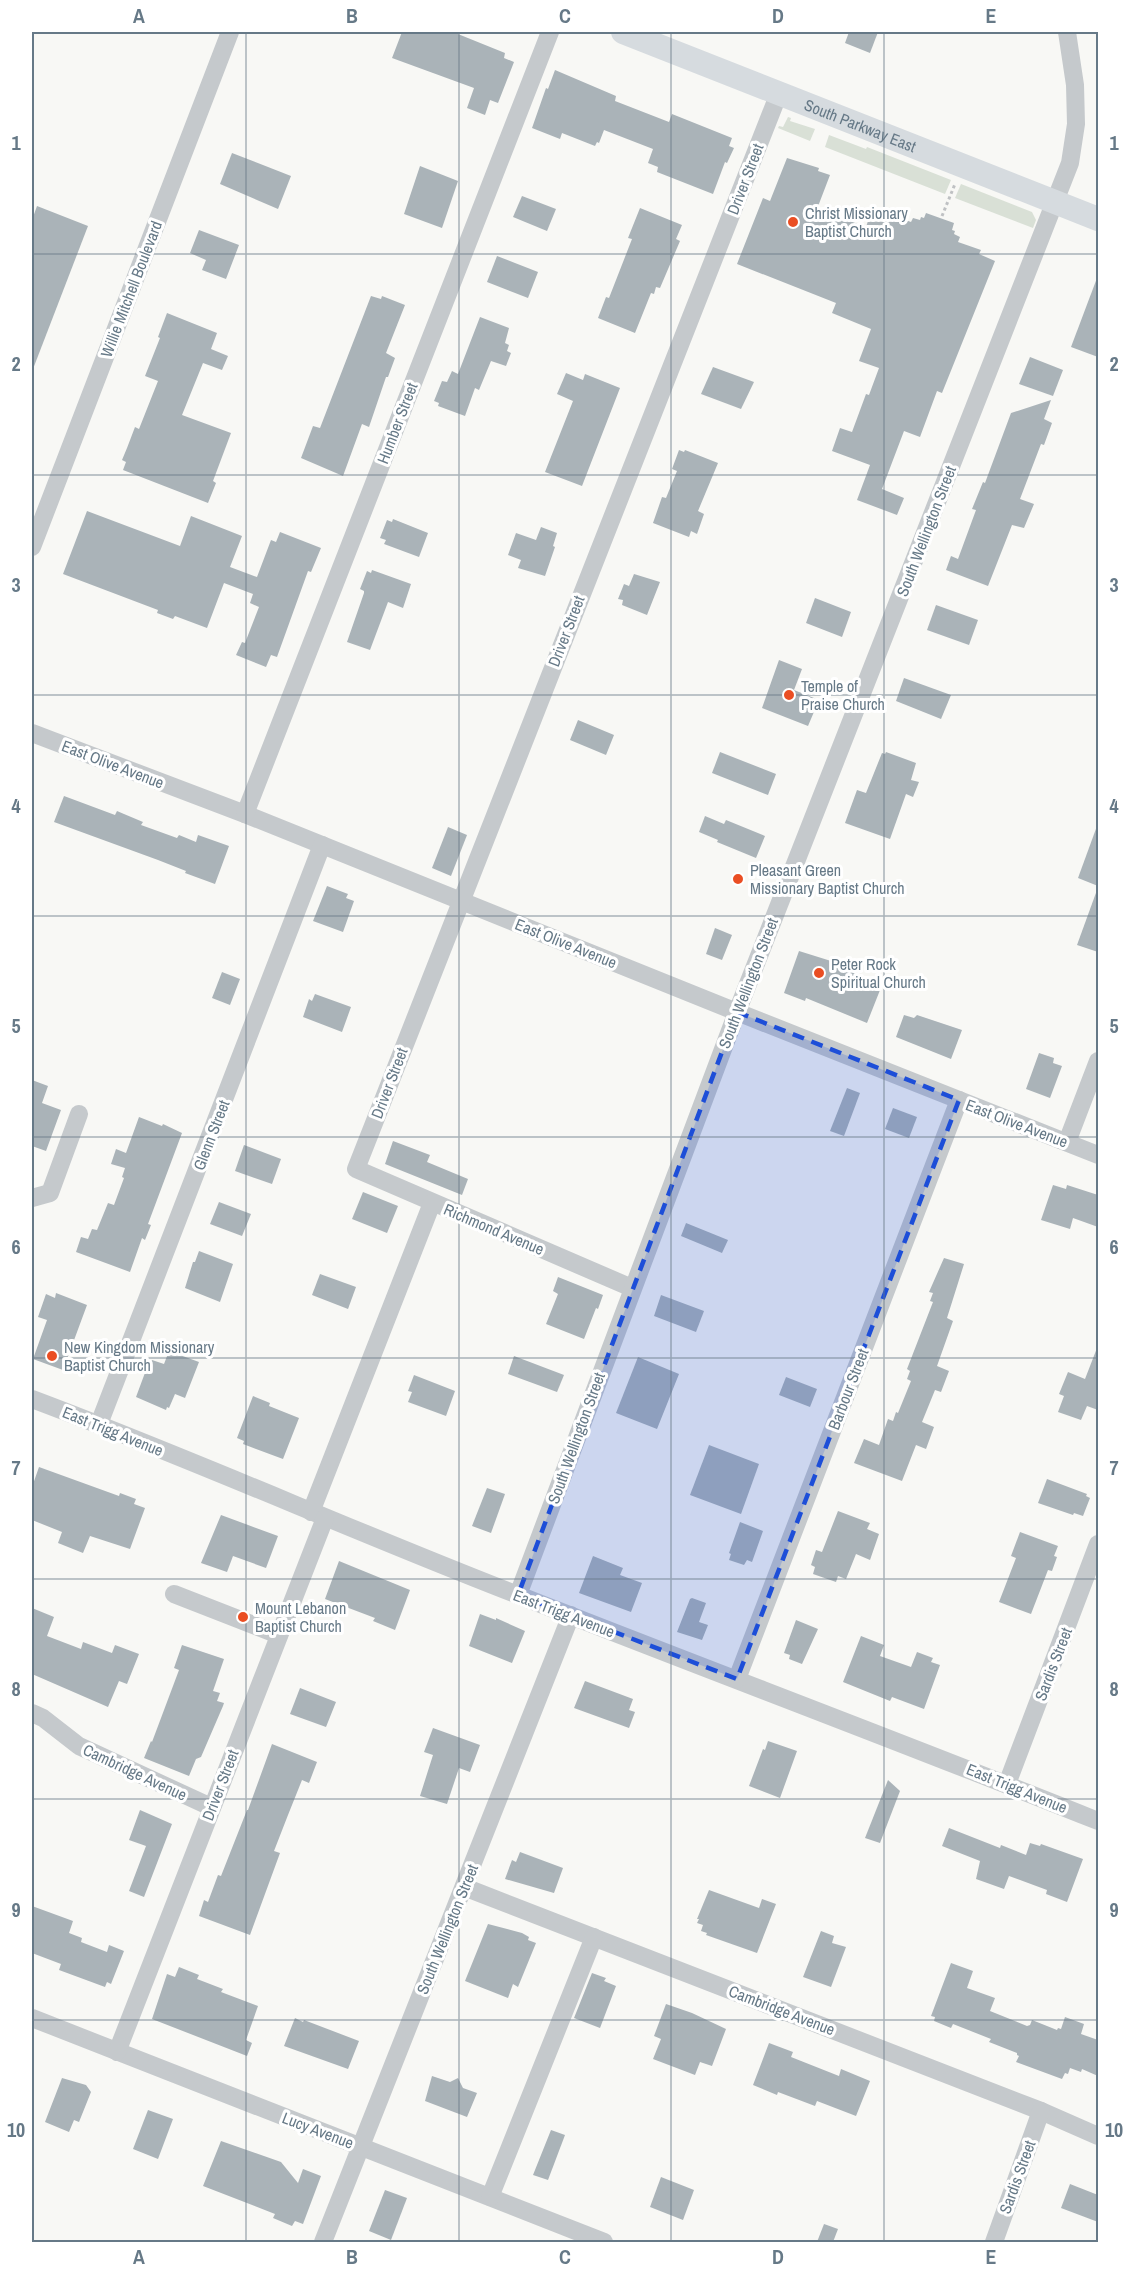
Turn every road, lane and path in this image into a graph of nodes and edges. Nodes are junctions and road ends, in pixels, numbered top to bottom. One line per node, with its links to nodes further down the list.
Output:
1 (230, 32): 10 (street, Willie Mitchell Boulevard)
2 (550, 32): 12 (street, Humber Street)
3 (1067, 32): 7 (street, South Wellington Street)
4 (631, 33): 5 (main road, South Parkway East)
5 (778, 93): 7 (main road, South Parkway East); 14 (street, Driver Street)
6 (955, 182): 8 (path)
7 (1055, 202): 9 (main road, South Parkway East); 15 (street, South Wellington Street)
8 (942, 216)
9 (1098, 219)
10 (32, 547)
11 (32, 734): 12 (street, East Olive Avenue)
12 (245, 814): 13 (street, East Olive Avenue)
13 (322, 845): 14 (street, East Olive Avenue); 26 (street, Glenn Street)
14 (461, 900): 15 (street, East Olive Avenue); 21 (street, Driver Street)
15 (737, 1012): 17 (street, East Olive Avenue); 24 (street, South Wellington Street)
16 (1098, 1061): 19 (street)
17 (958, 1100): 19 (street, East Olive Avenue); 33 (street, Barbour Street)
18 (79, 1114): 22 (street)
19 (1067, 1142): 20 (street, East Olive Avenue)
20 (1098, 1155)
21 (356, 1169): 23 (street, Richmond Avenue)
22 (32, 1198)
23 (432, 1203): 24 (street, Richmond Avenue); 27 (street, Driver Street)
24 (632, 1288): 30 (street, South Wellington Street)
25 (32, 1399): 26 (street, East Trigg Avenue)
26 (99, 1424): 27 (street, East Trigg Avenue)
27 (318, 1515): 30 (street, East Trigg Avenue); 32 (street, Driver Street)
28 (1098, 1544): 35 (street, Sardis Street)
29 (174, 1594): 32 (street)
30 (518, 1595): 31 (street, East Trigg Avenue)
31 (571, 1615): 33 (street, East Trigg Avenue); 38 (street, South Wellington Street)
32 (279, 1635): 36 (street, Driver Street)
33 (737, 1679): 35 (street, East Trigg Avenue)
34 (32, 1713): 36 (street, Cambridge Avenue)
35 (1007, 1784): 37 (street, East Trigg Avenue)
36 (211, 1808): 41 (street, Driver Street)
37 (1098, 1821)
38 (464, 1887): 39 (street, Cambridge Avenue); 44 (street, South Wellington Street)
39 (594, 1936): 42 (street, Cambridge Avenue); 45 (street)
40 (32, 2018): 41 (street, Lucy Avenue)
41 (117, 2052): 44 (street, Lucy Avenue)
42 (1041, 2111): 43 (street, Cambridge Avenue); 48 (street, Sardis Street)
43 (1098, 2136)
44 (360, 2147): 45 (street, Lucy Avenue); 46 (street, South Wellington Street)
45 (490, 2197): 47 (street, Lucy Avenue)
46 (323, 2242)
47 (604, 2242)
48 (994, 2242)

